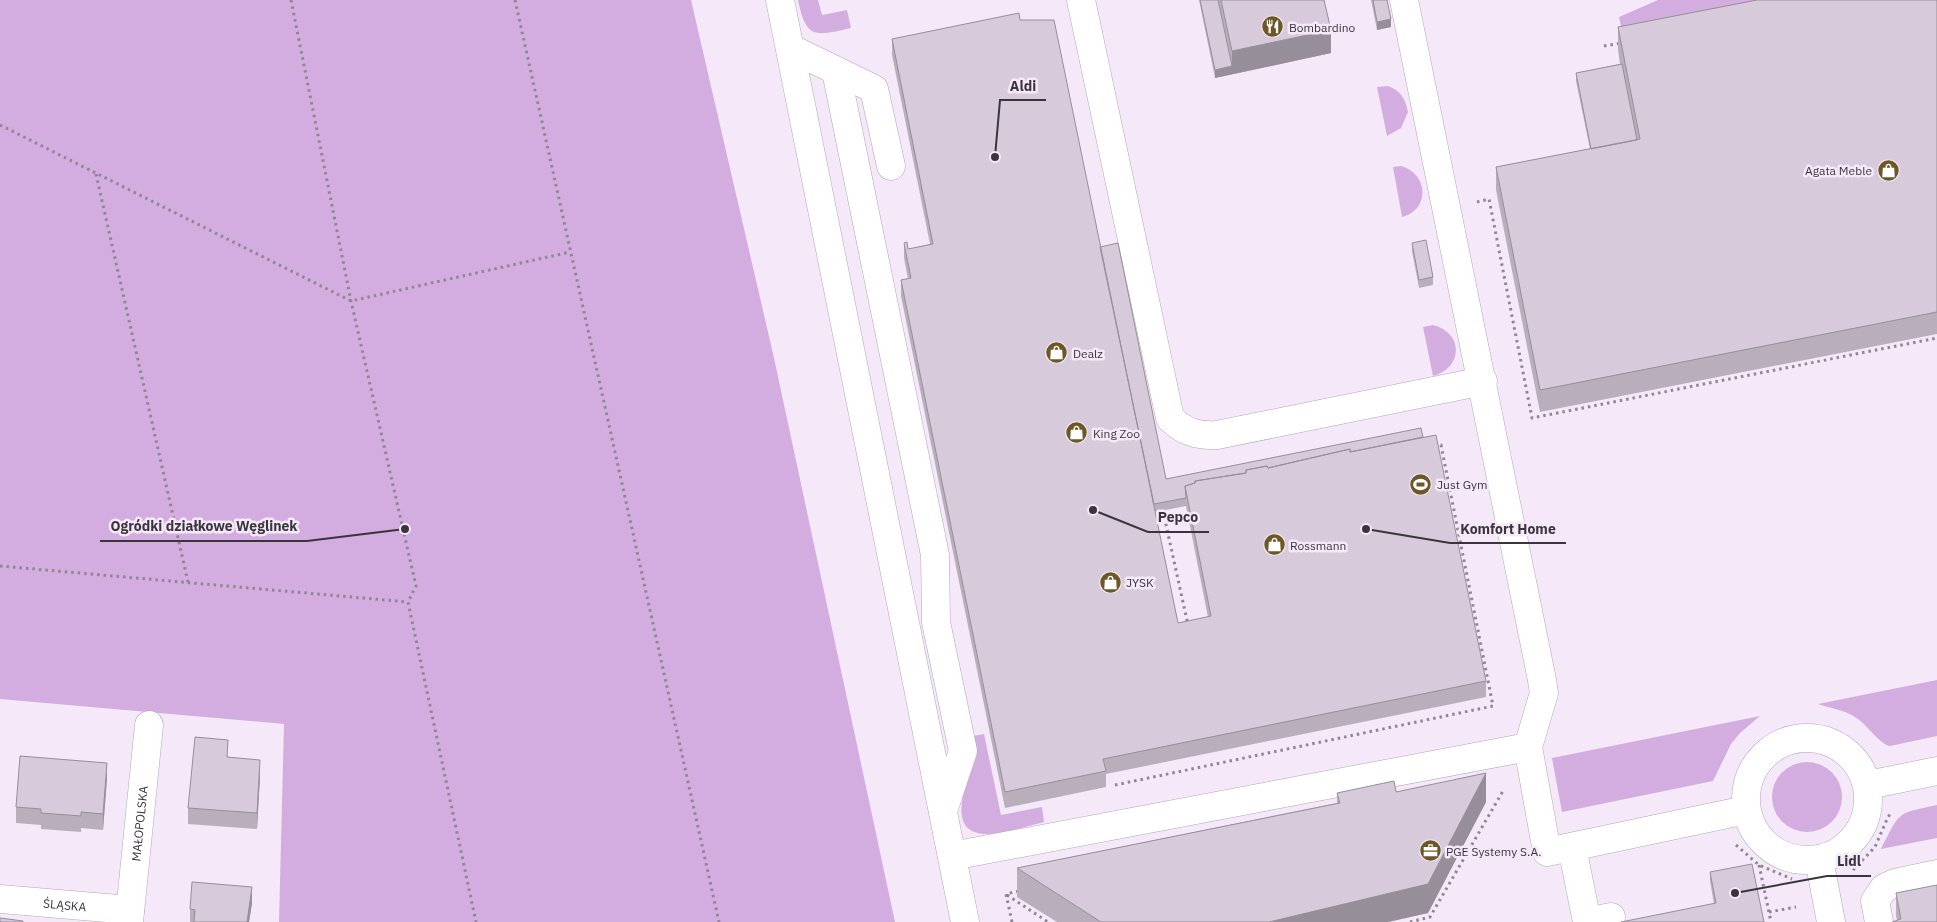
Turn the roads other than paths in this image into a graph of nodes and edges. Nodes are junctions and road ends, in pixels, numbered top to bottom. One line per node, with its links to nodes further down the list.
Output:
1 (780, 0): 4 (street)
2 (1081, 0): 7 (street)
3 (1404, 0): 7 (street)
4 (790, 48): 5 (street); 15 (street)
5 (836, 71): 6 (street); 8 (street)
6 (891, 166)
7 (1483, 381): 11 (street)
8 (935, 555): 10 (street); 15 (street)
9 (149, 724): 21 (street, MAŁOPOLSKA)
10 (976, 726)
11 (1528, 747): 16 (street); 17 (street)
12 (1937, 771): 13 (street)
13 (1868, 785): 14 (street); 18 (street)
14 (1746, 810): 16 (street); 18 (street)
15 (942, 811): 17 (street)
16 (1572, 847): 22 (street)
17 (952, 856): 23 (street)
18 (1819, 859): 24 (street)
19 (1937, 874): 25 (street)
20 (0, 899): 21 (street, ŚLĄSKA)
21 (130, 916)
22 (1595, 920)
23 (965, 922)
24 (1831, 922)
25 (1879, 922)

